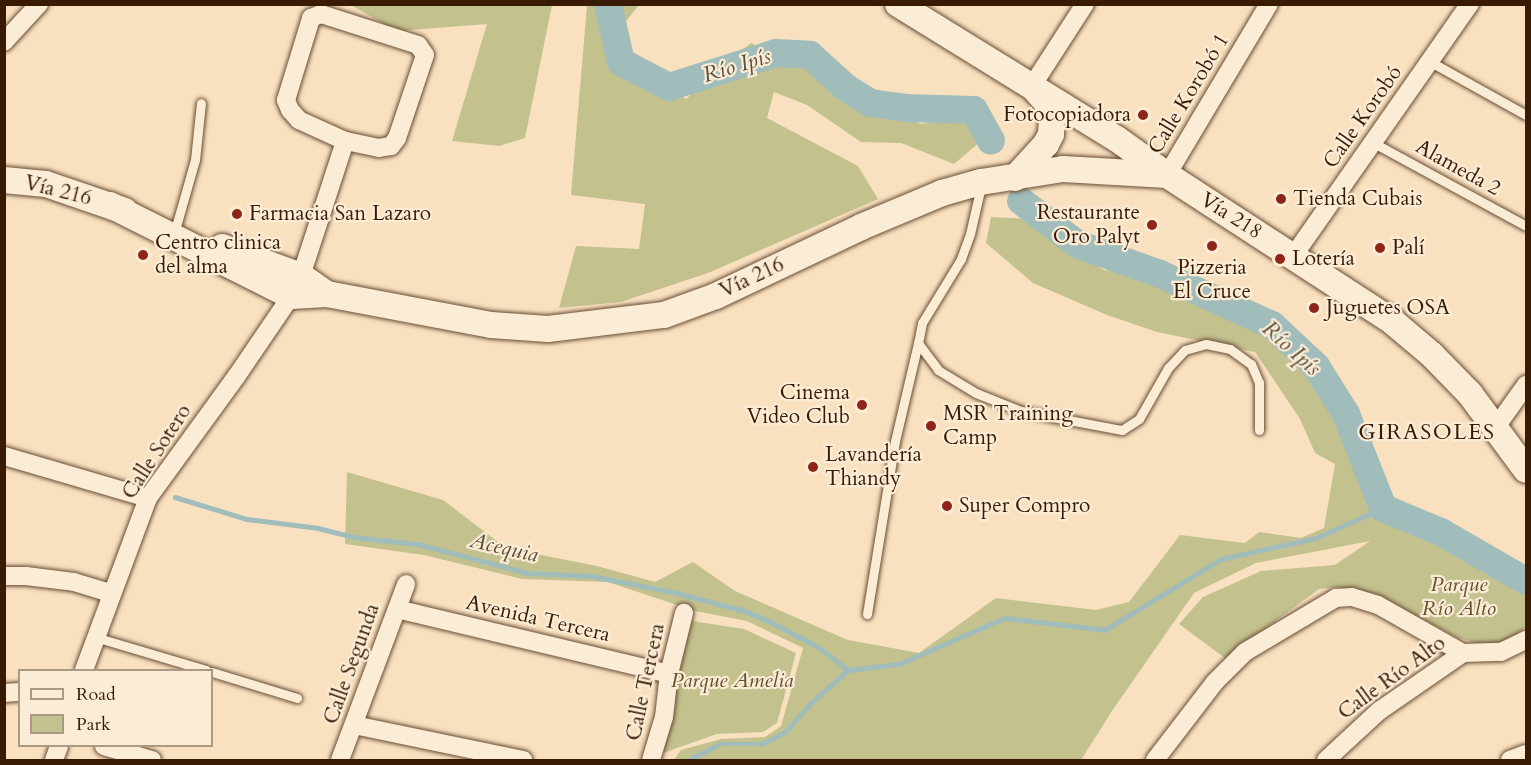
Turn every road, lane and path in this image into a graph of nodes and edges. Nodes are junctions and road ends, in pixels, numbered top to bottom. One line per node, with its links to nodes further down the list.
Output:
1 (39, 4): 6 (street)
2 (1085, 4): 8 (street)
3 (1269, 4): 13 (street, Calle Korobó 1)
4 (1470, 4): 7 (street, Calle Korobó)
5 (900, 5): 8 (main road, Vía 218)
6 (4, 42)
7 (1429, 61): 10 (lane); 12 (street, Calle Korobó)
8 (1032, 86): 13 (main road, Vía 218); 14 (main road)
9 (201, 103): 19 (lane)
10 (1527, 115)
11 (345, 141): 11 (street); 21 (street, Calle Sotero)
12 (1372, 142): 18 (lane, Alameda 2); 20 (street, Calle Korobó)
13 (1167, 175): 14 (main road, Vía 216); 20 (main road, Vía 218)
14 (1015, 178): 16 (main road, Vía 216)
15 (4, 180): 17 (main road, Vía 216)
16 (981, 182): 21 (main road, Vía 216); 22 (lane)
17 (110, 205): 19 (main road, Vía 216); 21 (main road, Vía 216)
18 (1527, 226)
19 (175, 230): 21 (main road, Vía 216)
20 (1294, 255): 24 (main road, Vía 218)
21 (292, 294): 28 (street, Calle Sotero)
22 (918, 343): 25 (lane); 34 (lane)
23 (1527, 386): 24 (street)
24 (1496, 427): 27 (main road, Vía 218)
25 (1259, 430)
26 (4, 456): 28 (street)
27 (1527, 470)
28 (148, 498): 31 (street, Calle Sotero)
29 (4, 576): 31 (street)
30 (406, 584): 32 (street, Calle Segunda)
31 (111, 593): 35 (street, Calle Sotero)
32 (397, 609): 41 (street, Avenida Tercera); 43 (street, Calle Segunda)
33 (684, 613): 41 (street, Calle Tercera)
34 (867, 614)
35 (95, 637): 38 (street, Calle Sotero); 39 (lane)
36 (1527, 640): 37 (street, Calle Río Alto)
37 (1463, 653): 50 (street); 51 (street, Calle Río Alto)
38 (84, 669)
39 (203, 669)
40 (213, 672): 42 (lane)
41 (669, 674): 49 (street, Calle Tercera)
42 (297, 698)
43 (354, 725): 47 (street, Calle Segunda); 48 (street)
44 (107, 747): 46 (street)
45 (1527, 754): 52 (street)
46 (152, 760)
47 (340, 760)
48 (523, 760)
49 (651, 760)
50 (1155, 760)
51 (1326, 760)
52 (1510, 760)

